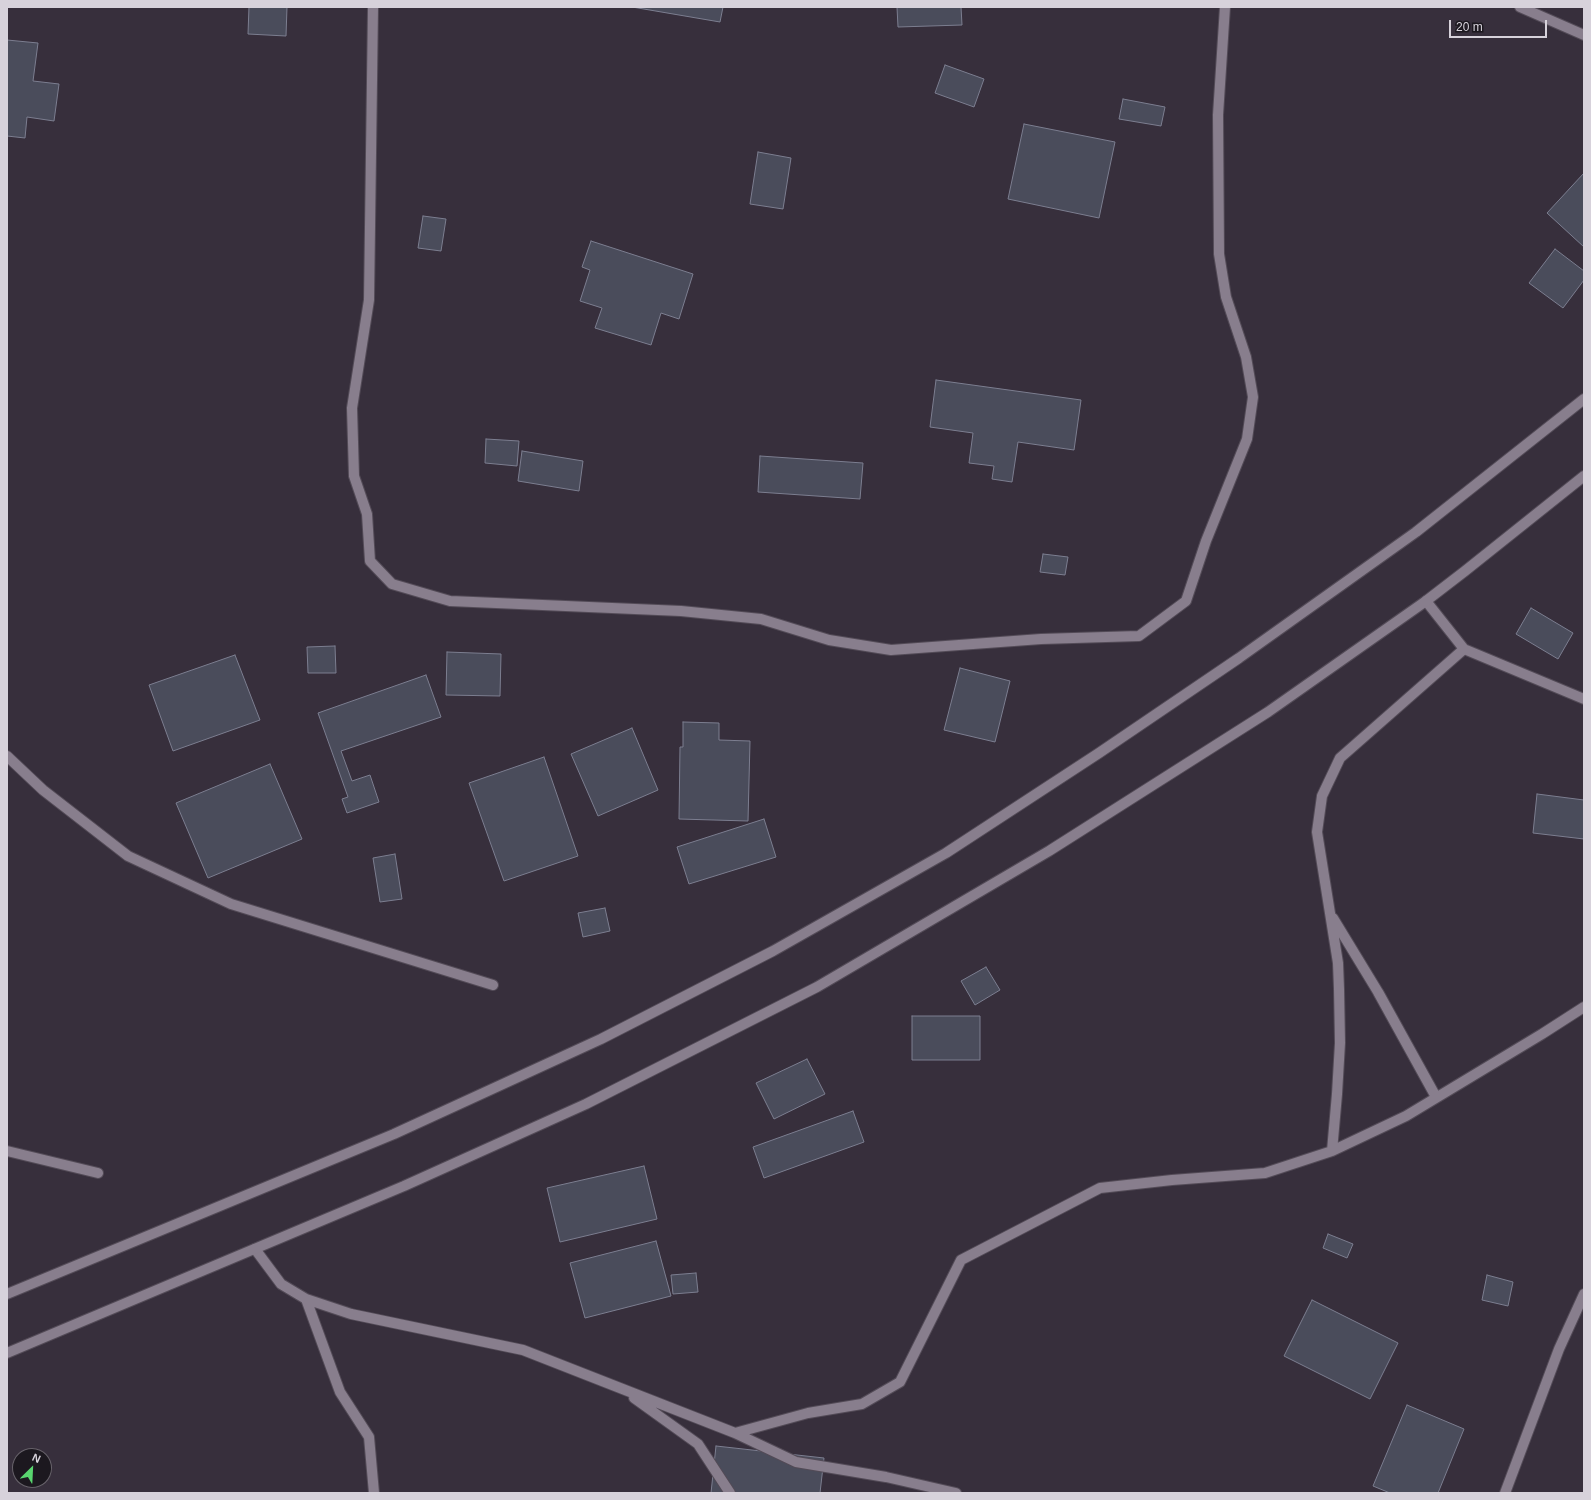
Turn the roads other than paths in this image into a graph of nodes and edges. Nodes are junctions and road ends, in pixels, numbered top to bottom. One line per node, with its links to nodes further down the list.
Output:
1 (373, 7): 2 (street)
2 (1225, 7)
3 (1520, 7): 4 (street)
4 (1584, 35)
5 (1584, 399): 19 (street)
6 (1584, 476): 7 (street)
7 (1426, 601): 8 (street); 18 (street)
8 (1464, 649): 9 (street); 11 (street)
9 (1584, 699)
10 (7, 756): 12 (street)
11 (1331, 914): 14 (street); 16 (street)
12 (493, 985)
13 (1584, 1007): 14 (street)
14 (1436, 1097): 16 (street)
15 (7, 1150): 17 (street)
16 (1332, 1152): 24 (street)
17 (98, 1173)
18 (255, 1249): 21 (street); 22 (street)
19 (7, 1294)
20 (1584, 1294): 28 (street)
21 (306, 1298): 23 (street); 25 (street)
22 (7, 1354)
23 (622, 1389): 24 (street); 26 (street)
24 (735, 1433): 27 (street)
25 (374, 1493)
26 (730, 1493)
27 (956, 1493)
28 (1505, 1493)

